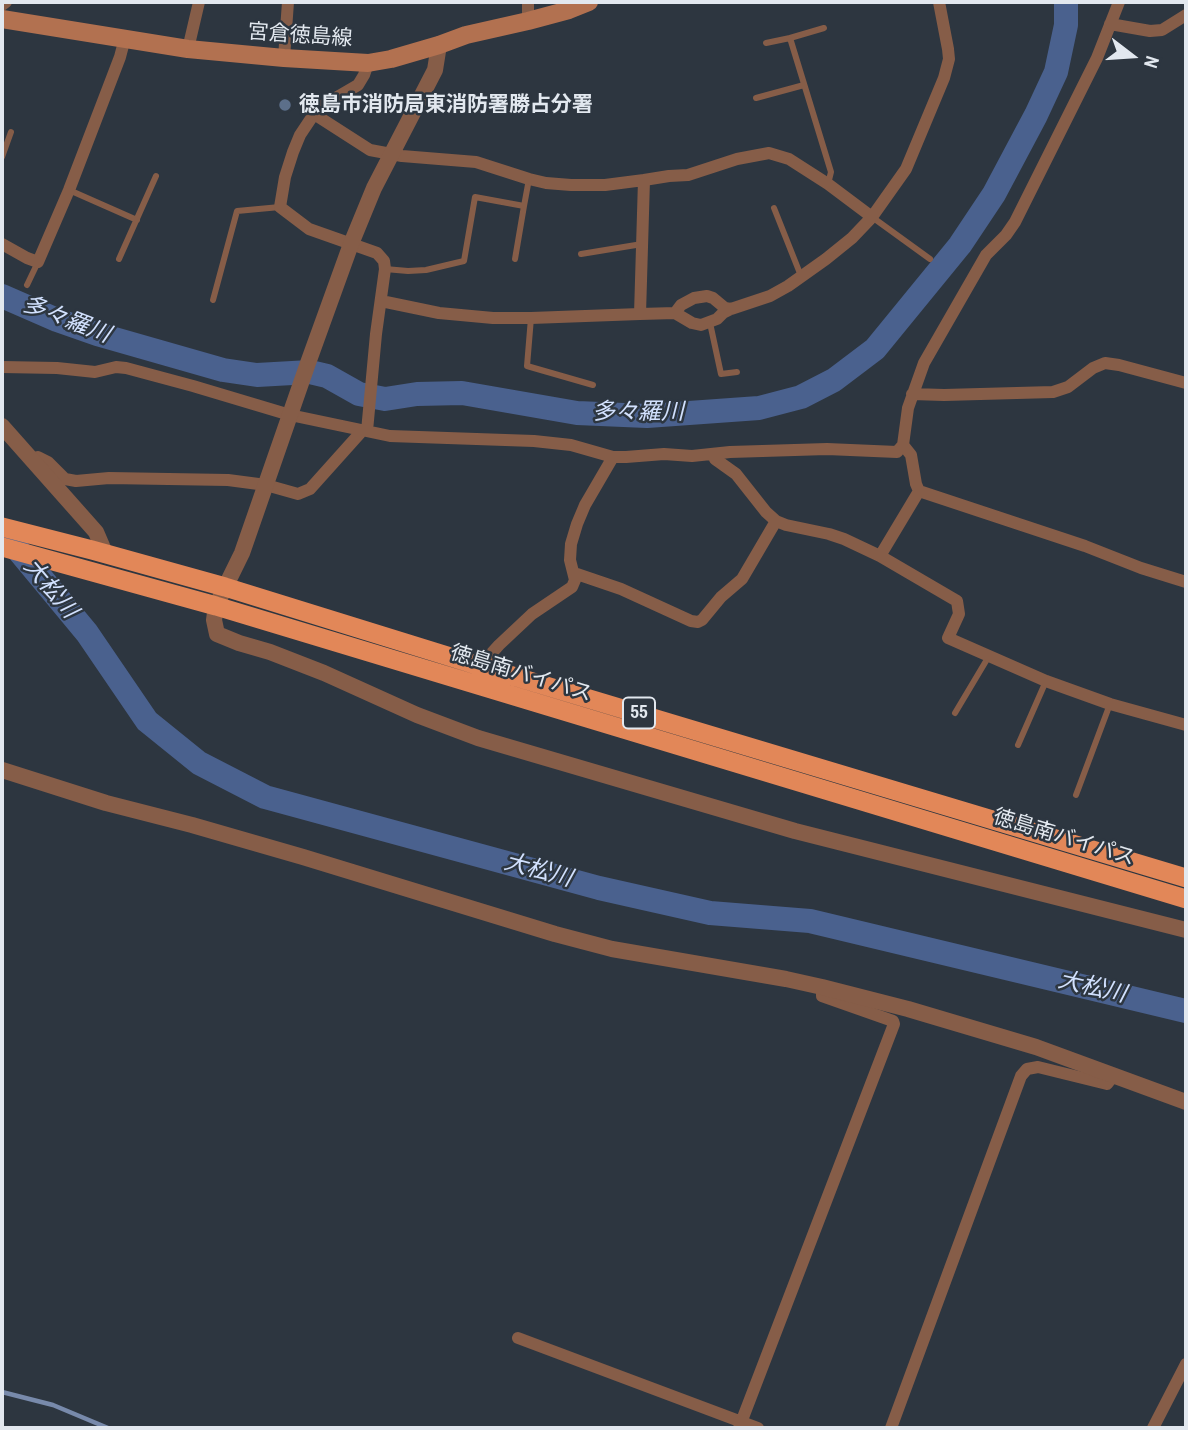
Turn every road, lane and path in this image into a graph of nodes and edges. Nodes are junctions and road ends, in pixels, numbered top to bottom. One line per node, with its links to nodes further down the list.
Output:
1 (199, 2): 16 (street)
2 (288, 2): 17 (street)
3 (528, 2): 9 (street)
4 (589, 2): 9 (main road, 宮倉徳島線)
5 (939, 2): 33 (street)
6 (1119, 2): 10 (street)
7 (1186, 15): 10 (street)
8 (2, 19): 12 (main road, 宮倉徳島線)
9 (528, 21): 15 (main road, 宮倉徳島線)
10 (1110, 24): 57 (street)
11 (824, 28): 13 (lane)
12 (125, 38): 16 (main road, 宮倉徳島線); 29 (street)
13 (790, 38): 14 (lane); 19 (lane)
14 (766, 43)
15 (439, 45): 18 (main road, 宮倉徳島線); 23 (street)
16 (188, 49): 17 (main road, 宮倉徳島線)
17 (284, 58): 18 (main road, 宮倉徳島線)
18 (368, 63): 21 (street)
19 (804, 85): 20 (lane); 28 (lane)
20 (756, 99)
21 (314, 114): 23 (street); 31 (street)
22 (12, 132): 24 (lane)
23 (391, 154): 26 (street); 36 (street)
24 (2, 158)
25 (156, 176): 34 (lane)
26 (529, 179): 27 (street); 30 (lane)
27 (644, 180): 28 (street); 37 (street)
28 (828, 184): 33 (street)
29 (69, 190): 34 (lane); 42 (street)
30 (524, 206): 39 (lane); 43 (lane)
31 (280, 207): 36 (street); 46 (lane)
32 (774, 208): 44 (lane)
33 (872, 217): 41 (lane); 44 (street)
34 (137, 220): 40 (lane)
35 (2, 244): 42 (street)
36 (351, 244): 43 (street); 58 (street)
37 (642, 244): 38 (lane); 50 (street)
38 (581, 254)
39 (515, 258)
40 (119, 259)
41 (930, 259)
42 (38, 262): 45 (lane)
43 (385, 269): 47 (street)
44 (801, 276): 48 (street)
45 (27, 285)
46 (213, 300)
47 (381, 301): 51 (street); 60 (street)
48 (731, 309): 49 (street); 52 (street)
49 (675, 313): 50 (street); 52 (street)
50 (640, 314): 51 (street)
51 (531, 318): 56 (lane)
52 (710, 323): 54 (lane)
53 (2, 368): 58 (street)
54 (737, 372)
55 (1186, 383): 57 (street)
56 (593, 385)
57 (912, 394): 61 (street)
58 (290, 415): 60 (street); 65 (street)
59 (2, 426): 64 (street)
60 (365, 431): 63 (street); 65 (street)
61 (903, 445): 62 (street); 66 (street)
62 (713, 454): 63 (street); 67 (street)
63 (612, 457): 72 (street)
64 (33, 460): 65 (street); 70 (street)
65 (266, 485): 74 (street)
66 (919, 491): 71 (street); 73 (street)
67 (776, 521): 71 (street); 72 (street)
68 (2, 527): 70 (highway, 徳島南バイパス / 55)
69 (2, 547): 75 (highway, 徳島南バイパス / 55)
70 (99, 552): 74 (highway, 徳島南バイパス / 55)
71 (880, 555): 76 (street)
72 (574, 573): 77 (street)
73 (1186, 583)
74 (225, 587): 75 (street); 77 (highway, 徳島南バイパス / 55)
75 (216, 606): 86 (highway, 徳島南バイパス / 55); 87 (street)
76 (989, 656): 78 (street); 80 (lane)
77 (483, 667): 85 (highway, 徳島南バイパス / 55)
78 (1045, 681): 79 (street); 82 (lane)
79 (1110, 704): 81 (street); 84 (lane)
80 (955, 713)
81 (1186, 725)
82 (1018, 745)
83 (2, 770): 88 (street)
84 (1076, 795)
85 (1186, 878)
86 (1186, 899)
87 (1186, 930)
88 (822, 987): 89 (street); 93 (street)
89 (1114, 1075): 90 (street); 95 (street)
90 (1186, 1102)
91 (518, 1338): 93 (street)
92 (1186, 1364): 96 (street)
93 (740, 1425): 94 (street)
94 (758, 1428)
95 (891, 1428)
96 (1153, 1428)

